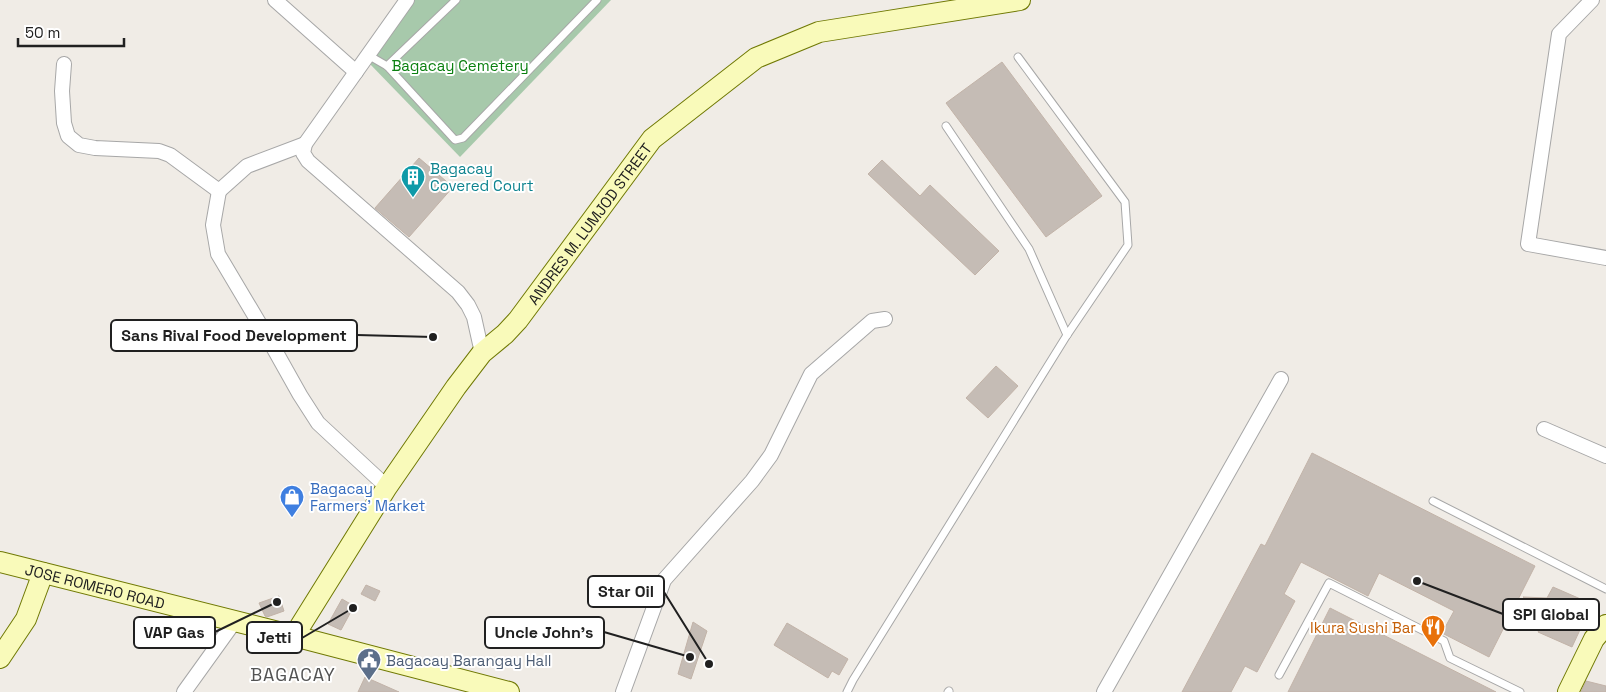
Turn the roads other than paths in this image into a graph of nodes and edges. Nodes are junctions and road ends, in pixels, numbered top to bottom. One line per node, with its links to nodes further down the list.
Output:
1 (275, 0): 11 (street)
2 (407, 0): 7 (street)
3 (456, 0): 10 (lane)
4 (597, 0): 10 (lane)
5 (1020, 0): 18 (main road, ANDRES M. LUMJOD STREET)
6 (1592, 0): 15 (street)
7 (368, 55): 10 (lane); 11 (street)
8 (1018, 56): 17 (lane)
9 (64, 64): 14 (street)
10 (387, 66)
11 (356, 72): 13 (street)
12 (946, 126): 17 (lane)
13 (305, 144): 14 (street); 18 (street)
14 (219, 191): 22 (street)
15 (1606, 258)
16 (885, 319): 34 (street)
17 (1067, 334): 35 (lane)
18 (482, 353): 22 (main road, ANDRES M. LUMJOD STREET)
19 (1281, 379): 36 (street)
20 (1544, 429): 21 (street)
21 (1606, 456)
22 (387, 487): 29 (main road, ANDRES M. LUMJOD STREET)
23 (1433, 501): 26 (lane)
24 (0, 562): 25 (main road, JOSE ROMERO ROAD)
25 (43, 573): 27 (main road, JOSE ROMERO ROAD); 30 (main road)
26 (1606, 589)
27 (235, 621): 29 (main road, JOSE ROMERO ROAD); 32 (street)
28 (1606, 625): 38 (main road)
29 (294, 636): 33 (main road, JOSE ROMERO ROAD)
30 (0, 658)
31 (1278, 675): 37 (lane)
32 (184, 692)
33 (509, 692)
34 (623, 692)
35 (846, 692)
36 (1104, 692)
37 (1520, 692)
38 (1568, 692)

